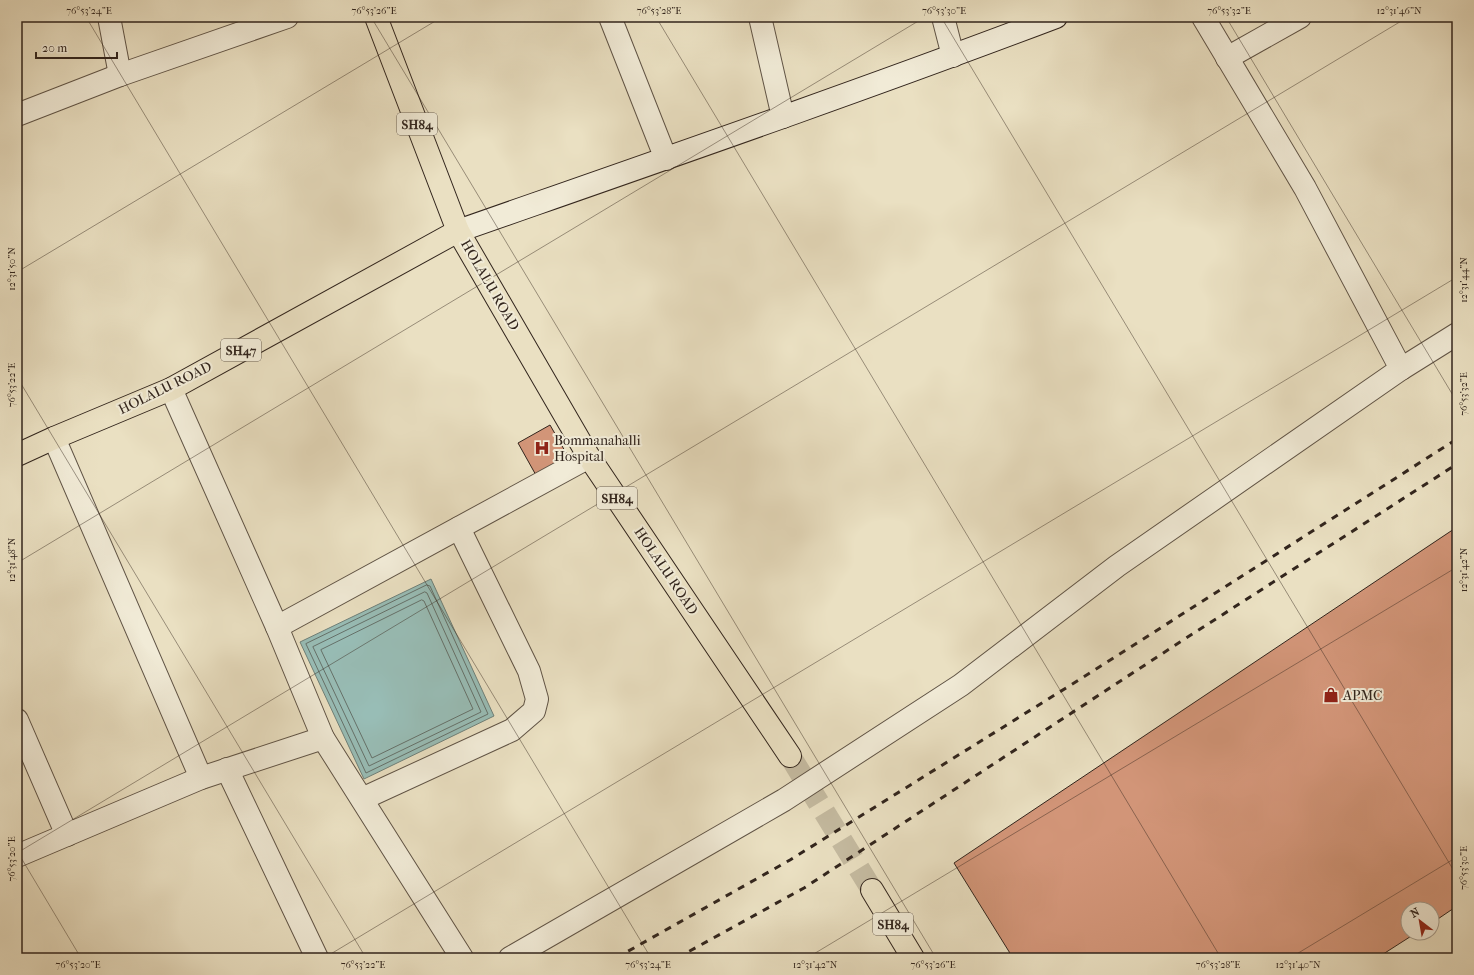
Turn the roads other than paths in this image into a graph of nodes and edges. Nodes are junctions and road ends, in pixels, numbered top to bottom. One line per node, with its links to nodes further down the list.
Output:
1 (109, 17): 12 (street)
2 (287, 17): 12 (street)
3 (376, 17): 16 (main road, SH84)
4 (610, 17): 15 (street)
5 (760, 17): 14 (street)
6 (943, 17): 10 (street)
7 (1056, 17): 10 (street)
8 (1203, 17): 11 (street)
9 (1300, 17): 11 (street)
10 (953, 56): 14 (street)
11 (1227, 58): 18 (street)
12 (120, 75): 13 (street)
13 (17, 115)
14 (783, 117): 15 (street)
15 (666, 159): 16 (street)
16 (458, 231): 19 (main road, HOLALU ROAD / SH47); 22 (main road, HOLALU ROAD / SH84)
17 (1457, 334): 18 (street)
18 (1401, 369): 36 (street)
19 (171, 388): 20 (main road, HOLALU ROAD / SH47); 24 (street)
20 (54, 438): 21 (main road, HOLALU ROAD / SH47); 29 (street)
21 (17, 455)
22 (589, 457): 23 (street); 27 (main road, HOLALU ROAD / SH84)
23 (459, 528): 24 (street); 30 (street)
24 (277, 627): 26 (street)
25 (17, 720): 31 (street)
26 (323, 738): 28 (street); 30 (street)
27 (790, 756)
28 (227, 769): 29 (street); 34 (street)
29 (201, 778): 31 (street)
30 (362, 799): 35 (street)
31 (67, 836): 32 (street)
32 (17, 856)
33 (872, 890): 37 (main road, SH84)
34 (317, 958)
35 (462, 958)
36 (510, 958)
37 (913, 958)

